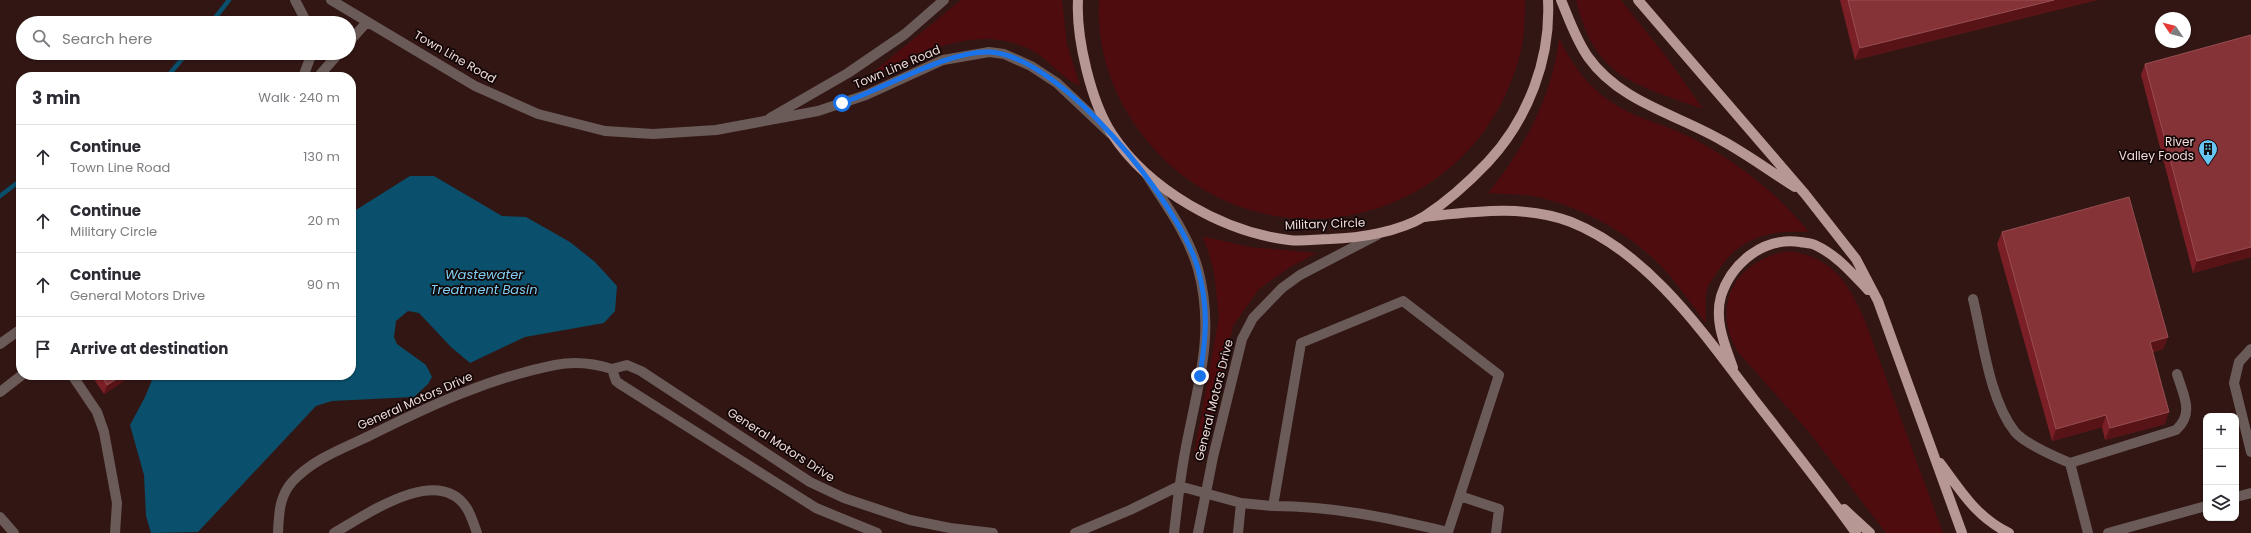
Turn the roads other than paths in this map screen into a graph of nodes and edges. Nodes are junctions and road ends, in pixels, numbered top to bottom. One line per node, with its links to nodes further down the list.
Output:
1 (294, 0): 8 (street)
2 (332, 0): 9 (street, Town Line Road)
3 (944, 0): 15 (street, Town Line Road)
4 (1078, 0): 16 (main road, Military Circle)
5 (1548, 0): 19 (main road, Military Circle)
6 (1561, 0): 18 (main road)
7 (1638, 0): 18 (main road)
8 (303, 16)
9 (367, 22): 10 (street); 15 (street, Town Line Road)
10 (356, 34)
11 (309, 60): 13 (street)
12 (333, 60): 14 (street)
13 (305, 72)
14 (322, 72)
15 (763, 122): 16 (street, Town Line Road)
16 (1112, 134): 17 (main road, Military Circle)
17 (1146, 174): 20 (main road, Military Circle); 36 (street, General Motors Drive)
18 (1805, 194): 22 (main road)
19 (1424, 217): 20 (main road, Military Circle); 28 (main road)
20 (1377, 235): 37 (street, General Motors Drive)
21 (1973, 300): 35 (street)
22 (1878, 301): 28 (main road); 34 (main road)
23 (16, 333): 24 (street)
24 (0, 344)
25 (2251, 349): 32 (street)
26 (612, 369): 48 (street, General Motors Drive); 51 (street); 52 (street, General Motors Drive)
27 (2177, 374): 35 (street)
28 (1736, 375): 39 (main road)
29 (16, 380): 31 (street)
30 (76, 380): 47 (street)
31 (0, 392)
32 (2248, 426): 33 (street)
33 (2251, 452)
34 (1935, 456): 61 (main road); 62 (main road)
35 (2070, 463): 63 (street)
36 (1179, 486): 37 (street); 53 (street); 54 (street, General Motors Drive)
37 (1207, 492): 42 (street); 55 (street, General Motors Drive)
38 (2251, 493): 41 (street)
39 (1828, 494): 59 (main road); 60 (main road)
40 (1460, 496): 43 (street); 57 (street); 58 (street)
41 (2239, 496)
42 (1240, 503): 43 (street); 56 (street)
43 (1273, 506): 57 (street)
44 (2203, 507): 64 (street)
45 (0, 517): 46 (street)
46 (14, 533)
47 (115, 533)
48 (278, 533)
49 (334, 533): 50 (street)
50 (477, 533)
51 (877, 533)
52 (993, 533)
53 (1076, 533)
54 (1174, 533)
55 (1198, 533)
56 (1238, 533)
57 (1450, 533)
58 (1496, 533)
59 (1856, 533)
60 (1870, 533)
61 (1962, 533)
62 (2010, 533)
63 (2088, 533)
64 (2108, 533)

